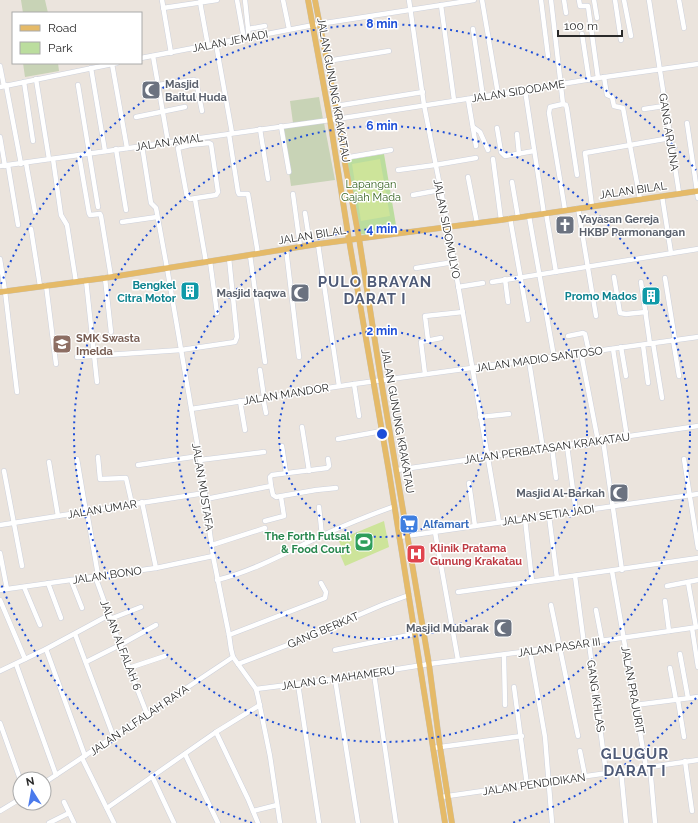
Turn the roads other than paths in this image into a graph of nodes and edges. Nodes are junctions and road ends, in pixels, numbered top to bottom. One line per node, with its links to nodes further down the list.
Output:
1 (162, 0): 22 (street)
2 (217, 0): 20 (street)
3 (237, 0): 35 (street)
4 (244, 0): 31 (street)
5 (283, 0): 32 (street)
6 (308, 0): 27 (main road, JALAN GUNUNG KRAKATAU)
7 (315, 0): 26 (main road, JALAN GUNUNG KRAKATAU)
8 (409, 0): 23 (street, JALAN SIDOMULYO)
9 (471, 0): 21 (street, JALAN JEMADI)
10 (482, 0): 62 (street)
11 (541, 0): 42 (street)
12 (551, 0): 57 (street)
13 (564, 0): 24 (street)
14 (579, 0): 52 (street)
15 (594, 0): 25 (street)
16 (615, 0): 36 (street)
17 (624, 0): 34 (street)
18 (649, 0): 50 (street, GANG ARJUNA)
19 (679, 0): 30 (street)
20 (200, 2): 22 (street); 38 (street)
21 (441, 5): 23 (street, JALAN JEMADI); 65 (street)
22 (163, 8): 40 (street)
23 (411, 9): 26 (street, JALAN JEMADI); 61 (street, JALAN SIDOMULYO)
24 (566, 13)
25 (597, 18)
26 (319, 24): 27 (street, JALAN JEMADI); 44 (main road, JALAN GUNUNG KRAKATAU)
27 (312, 25): 32 (street, JALAN JEMADI); 76 (main road, JALAN GUNUNG KRAKATAU)
28 (265, 26): 31 (street)
29 (473, 28): 63 (street)
30 (684, 28)
31 (248, 29): 35 (street)
32 (289, 29): 35 (street, JALAN JEMADI)
33 (582, 34): 54 (street)
34 (631, 36)
35 (247, 38): 37 (street, JALAN JEMADI)
36 (621, 40)
37 (216, 44): 38 (street, JALAN JEMADI); 82 (street)
38 (208, 46): 40 (street, JALAN JEMADI)
39 (389, 51): 44 (street)
40 (171, 53): 41 (street, JALAN JEMADI)
41 (153, 56): 43 (street, JALAN JEMADI); 58 (street)
42 (548, 56)
43 (142, 58)
44 (327, 61): 68 (main road, JALAN GUNUNG KRAKATAU)
45 (109, 64): 49 (street)
46 (114, 64): 91 (street)
47 (698, 64): 50 (street, JALAN SIDODAME)
48 (0, 66): 59 (street)
49 (91, 68): 53 (street); 95 (street)
50 (659, 70): 51 (street, JALAN SIDODAME); 69 (street, GANG ARJUNA)
51 (604, 77): 52 (street, JALAN SIDODAME); 88 (street)
52 (598, 78): 54 (street, JALAN SIDODAME)
53 (36, 79): 55 (street); 102 (street)
54 (589, 80): 57 (street, JALAN SIDODAME)
55 (24, 82): 59 (street); 86 (street)
56 (78, 84): 97 (street)
57 (560, 84): 60 (street, JALAN SIDODAME); 66 (street)
58 (158, 85): 72 (street); 73 (street)
59 (3, 86): 104 (street)
60 (525, 90): 62 (street, JALAN SIDODAME); 96 (street)
61 (423, 92): 67 (street, JALAN SIDOMULYO); 68 (street)
62 (498, 94): 63 (street, JALAN SIDODAME)
63 (483, 96): 64 (street, JALAN SIDODAME)
64 (468, 98): 65 (street, JALAN SIDODAME); 79 (street)
65 (454, 100): 67 (street, JALAN SIDODAME)
66 (563, 104): 109 (street); 126 (street)
67 (424, 105): 75 (street, JALAN SIDODAME); 106 (street, JALAN SIDOMULYO)
68 (336, 106): 75 (main road, JALAN GUNUNG KRAKATAU)
69 (664, 106): 71 (street); 85 (street, GANG ARJUNA)
70 (185, 107): 72 (street)
71 (644, 109)
72 (163, 111): 74 (street); 87 (street)
73 (202, 111)
74 (136, 117)
75 (338, 118): 76 (street, JALAN AMAL); 100 (main road, JALAN GUNUNG KRAKATAU)
76 (330, 120): 78 (street, JALAN AMAL); 141 (main road, JALAN GUNUNG KRAKATAU)
77 (687, 123): 114 (street)
78 (281, 126): 81 (street, JALAN AMAL); 108 (street)
79 (473, 127): 90 (street); 94 (street)
80 (497, 128): 98 (street)
81 (260, 129): 82 (street, JALAN AMAL); 111 (street)
82 (231, 134): 87 (street, JALAN AMAL); 148 (street)
83 (517, 134): 98 (street)
84 (0, 137): 105 (street)
85 (670, 138): 88 (street); 115 (street, GANG ARJUNA)
86 (33, 142)
87 (168, 142): 89 (street, JALAN AMAL)
88 (629, 145): 121 (street); 122 (street)
89 (142, 146): 91 (street, JALAN AMAL); 131 (street, JALAN MUSTAFA)
90 (476, 146)
91 (127, 148): 92 (street, JALAN AMAL)
92 (116, 150): 95 (street, JALAN AMAL); 125 (street)
93 (391, 150): 100 (street)
94 (488, 150)
95 (105, 151): 97 (street, JALAN AMAL)
96 (534, 151): 98 (street); 129 (street)
97 (89, 153): 99 (street, JALAN AMAL); 123 (street)
98 (519, 154)
99 (79, 155): 102 (street, JALAN AMAL); 159 (street)
100 (344, 158): 140 (main road, JALAN GUNUNG KRAKATAU)
101 (476, 158): 106 (street)
102 (51, 159): 104 (street, JALAN AMAL); 165 (street)
103 (493, 159): 134 (street)
104 (23, 163): 105 (street, JALAN AMAL); 127 (street)
105 (4, 166): 137 (street)
106 (435, 166): 107 (street); 113 (street, JALAN SIDOMULYO)
107 (398, 170)
108 (288, 172)
109 (577, 174)
110 (468, 177): 136 (street)
111 (268, 179)
112 (512, 182): 132 (street)
113 (440, 190): 117 (street); 138 (street, JALAN SIDOMULYO)
114 (697, 191): 115 (main road, JALAN BILAL); 119 (street)
115 (679, 193): 118 (main road, JALAN BILAL)
116 (293, 194): 144 (street)
117 (412, 195)
118 (662, 196): 121 (main road, JALAN BILAL); 147 (street)
119 (698, 198)
120 (195, 199): 120 (street); 152 (street)
121 (640, 199): 122 (main road, JALAN BILAL)
122 (592, 206): 124 (main road, JALAN BILAL)
123 (98, 207)
124 (578, 208): 126 (main road, JALAN BILAL); 154 (street)
125 (126, 210)
126 (566, 210): 129 (main road, JALAN BILAL)
127 (35, 212)
128 (306, 213): 143 (street)
129 (545, 213): 130 (main road, JALAN BILAL); 157 (street)
130 (529, 216): 132 (main road, JALAN BILAL); 158 (street)
131 (157, 217): 135 (street); 155 (street, JALAN MUSTAFA)
132 (518, 217): 133 (main road, JALAN BILAL)
133 (510, 218): 134 (main road, JALAN BILAL); 160 (street)
134 (502, 220): 136 (main road, JALAN BILAL)
135 (122, 222)
136 (477, 223): 138 (main road, JALAN BILAL)
137 (18, 225)
138 (448, 227): 140 (main road, JALAN BILAL); 153 (street, JALAN SIDOMULYO)
139 (31, 229): 170 (street)
140 (359, 238): 141 (main road, JALAN BILAL); 204 (main road, JALAN GUNUNG KRAKATAU)
141 (349, 240): 142 (main road, JALAN BILAL); 205 (main road, JALAN GUNUNG KRAKATAU)
142 (318, 244): 143 (main road, JALAN BILAL); 209 (street)
143 (310, 245): 144 (main road, JALAN BILAL)
144 (300, 246): 145 (main road, JALAN BILAL)
145 (286, 249): 148 (main road, JALAN BILAL); 194 (street)
146 (698, 249): 147 (street)
147 (671, 253): 154 (street)
148 (258, 254): 149 (main road, JALAN BILAL)
149 (250, 255): 150 (main road, JALAN BILAL); 197 (street)
150 (229, 258): 152 (main road, JALAN BILAL); 189 (street)
151 (0, 259): 172 (street)
152 (208, 262): 155 (main road, JALAN BILAL); 176 (street)
153 (454, 262): 156 (street); 171 (street, JALAN SIDOMULYO)
154 (588, 267): 157 (street); 177 (street)
155 (167, 268): 159 (main road, JALAN BILAL); 189 (street, JALAN MUSTAFA)
156 (416, 268)
157 (556, 272): 158 (street)
158 (541, 274): 160 (street); 195 (street)
159 (108, 277): 163 (main road, JALAN BILAL); 179 (street)
160 (521, 277): 164 (street); 178 (street)
161 (614, 277): 175 (street)
162 (665, 278): 184 (street)
163 (86, 280): 165 (main road, JALAN BILAL); 192 (street)
164 (505, 280): 166 (street); 173 (street)
165 (76, 282): 169 (main road, JALAN BILAL)
166 (492, 282)
167 (641, 282): 175 (street)
168 (482, 283): 171 (street)
169 (46, 285): 170 (main road, JALAN BILAL); 198 (street)
170 (40, 286): 172 (main road, JALAN BILAL)
171 (458, 287): 174 (street, JALAN SIDOMULYO)
172 (3, 292): 210 (street)
173 (508, 302)
174 (463, 312): 183 (street); 199 (street, JALAN SIDOMULYO)
175 (646, 312): 185 (street)
176 (217, 313)
177 (596, 316)
178 (528, 320)
179 (111, 332)
180 (568, 336): 190 (street)
181 (698, 337): 184 (street, JALAN MADIO SANTOSO)
182 (441, 338): 183 (street)
183 (428, 340): 201 (street)
184 (674, 340): 185 (street, JALAN MADIO SANTOSO); 203 (street)
185 (652, 343): 186 (street, JALAN MADIO SANTOSO); 212 (street)
186 (643, 345): 187 (street, JALAN MADIO SANTOSO); 207 (street)
187 (621, 347): 188 (street, JALAN MADIO SANTOSO); 202 (street)
188 (613, 349): 190 (street, JALAN MADIO SANTOSO); 223 (street)
189 (181, 350): 192 (street); 214 (street, JALAN MUSTAFA)
190 (589, 352): 191 (street, JALAN MADIO SANTOSO)
191 (581, 353): 195 (street, JALAN MADIO SANTOSO); 225 (street)
192 (94, 356): 193 (street); 206 (street)
193 (77, 357)
194 (298, 357)
195 (554, 357): 196 (street, JALAN MADIO SANTOSO)
196 (529, 361): 199 (street, JALAN MADIO SANTOSO); 229 (street)
197 (265, 362)
198 (56, 364)
199 (472, 368): 201 (street, JALAN MADIO SANTOSO); 218 (street, JALAN SIDOMULYO)
200 (260, 370): 211 (street)
201 (426, 374): 204 (street, JALAN MADIO SANTOSO)
202 (626, 376)
203 (679, 376)
204 (380, 380): 205 (street, JALAN MANDOR); 239 (main road, JALAN GUNUNG KRAKATAU)
205 (373, 381): 208 (street, JALAN MANDOR); 222 (main road, JALAN GUNUNG KRAKATAU)
206 (97, 382)
207 (648, 383)
208 (354, 384): 209 (street, JALAN MANDOR); 217 (street)
209 (339, 386): 211 (street, JALAN MANDOR)
210 (17, 392)
211 (264, 398): 213 (street, JALAN MANDOR); 215 (street)
212 (662, 398)
213 (240, 401): 214 (street, JALAN MANDOR); 221 (street)
214 (191, 409): 233 (street, JALAN MUSTAFA)
215 (266, 413)
216 (509, 414): 218 (street)
217 (359, 416)
218 (480, 416): 232 (street, JALAN SIDOMULYO)
219 (698, 426): 223 (street, JALAN PERBATASAN KRAKATAU)
220 (302, 427): 241 (street)
221 (245, 430)
222 (382, 431): 224 (street); 254 (main road, JALAN GUNUNG KRAKATAU)
223 (627, 437): 225 (street, JALAN PERBATASAN KRAKATAU)
224 (338, 439)
225 (601, 441): 227 (street, JALAN PERBATASAN KRAKATAU); 256 (street)
226 (282, 446): 242 (street)
227 (567, 446): 228 (street, JALAN PERBATASAN KRAKATAU); 258 (street)
228 (552, 448): 229 (street, JALAN PERBATASAN KRAKATAU); 243 (street)
229 (543, 449): 232 (street, JALAN PERBATASAN KRAKATAU)
230 (264, 452): 233 (street)
231 (98, 457): 253 (street)
232 (487, 457): 239 (street, JALAN PERBATASAN KRAKATAU); 263 (street, JALAN SIDOMULYO)
233 (199, 458): 238 (street); 247 (street, JALAN MUSTAFA)
234 (77, 459): 257 (street, JALAN ALFALAH 6)
235 (328, 459): 241 (street)
236 (684, 459): 249 (street)
237 (49, 462): 259 (street)
238 (138, 465)
239 (397, 470): 269 (main road, JALAN GUNUNG KRAKATAU)
240 (4, 471): 264 (street)
241 (309, 471): 242 (street)
242 (286, 473): 245 (street)
243 (556, 478)
244 (468, 483): 266 (street)
245 (271, 486): 250 (street); 251 (street)
246 (336, 488): 250 (street)
247 (205, 493): 251 (street, JALAN MUSTAFA); 252 (street, JALAN UMAR)
248 (698, 494): 249 (street, JALAN SETIA JADI)
249 (690, 495): 256 (street, JALAN SETIA JADI); 273 (street)
250 (281, 496): 262 (street)
251 (206, 498): 272 (street, JALAN MUSTAFA)
252 (142, 502): 253 (street, JALAN UMAR); 278 (street)
253 (132, 504): 257 (street, JALAN UMAR)
254 (395, 506): 270 (street); 271 (main road, JALAN GUNUNG KRAKATAU)
255 (319, 507): 270 (street)
256 (612, 507): 258 (street, JALAN SETIA JADI); 279 (street)
257 (87, 512): 259 (street, JALAN UMAR); 281 (street, JALAN ALFALAH 6)
258 (576, 512): 260 (street, JALAN SETIA JADI)
259 (58, 516): 264 (street, JALAN UMAR)
260 (549, 516): 261 (street, JALAN SETIA JADI); 283 (street)
261 (525, 519): 263 (street, JALAN SETIA JADI); 286 (street)
262 (265, 521)
263 (499, 522): 266 (street, JALAN SETIA JADI)
264 (14, 523): 265 (street, JALAN UMAR); 277 (street)
265 (0, 525)
266 (475, 526): 268 (street, JALAN SETIA JADI)
267 (265, 528): 272 (street)
268 (435, 532): 269 (street, JALAN SETIA JADI); 325 (street)
269 (407, 535): 271 (street, JALAN SETIA JADI); 329 (main road, JALAN GUNUNG KRAKATAU)
270 (322, 536): 285 (street)
271 (399, 537): 296 (main road, JALAN GUNUNG KRAKATAU)
272 (212, 545): 275 (street, JALAN MUSTAFA)
273 (698, 548)
274 (0, 553): 293 (street)
275 (213, 556): 278 (street, JALAN BONO); 285 (street, JALAN MUSTAFA)
276 (698, 558): 279 (street)
277 (22, 566)
278 (156, 568): 281 (street, JALAN BONO)
279 (622, 570): 280 (street)
280 (612, 571): 282 (street); 312 (street, JALAN PRAJURIT)
281 (96, 576): 284 (street, JALAN BONO); 303 (street, JALAN ALFALAH 6)
282 (575, 576): 283 (street); 314 (street, GANG IKHLAS)
283 (557, 577): 286 (street)
284 (71, 580): 289 (street, JALAN BONO); 301 (street)
285 (218, 580): 311 (street, JALAN MUSTAFA)
286 (532, 580): 295 (street)
287 (698, 580): 288 (street)
288 (688, 582): 291 (street); 307 (street)
289 (48, 583): 292 (street, JALAN BONO); 304 (street)
290 (321, 583): 311 (street)
291 (667, 586)
292 (24, 587): 293 (street, JALAN BONO); 305 (street)
293 (7, 589): 294 (street, JALAN BONO)
294 (0, 590)
295 (458, 592)
296 (409, 595): 310 (main road, JALAN GUNUNG KRAKATAU); 328 (street, GANG BERKAT)
297 (0, 600): 324 (street)
298 (665, 602): 308 (street)
299 (551, 605): 316 (street)
300 (141, 607): 303 (street)
301 (82, 608)
302 (596, 610): 313 (street)
303 (110, 617): 309 (street); 315 (street, JALAN ALFALAH 6)
304 (61, 618)
305 (40, 625)
306 (156, 625): 315 (street)
307 (695, 627): 308 (street, JALAN PASAR III); 331 (street)
308 (669, 631): 312 (street, JALAN PASAR III)
309 (76, 634): 317 (street); 326 (street)
310 (414, 634): 318 (street); 330 (main road, JALAN GUNUNG KRAKATAU)
311 (229, 635): 323 (street, JALAN MUSTAFA)
312 (623, 637): 313 (street, JALAN PASAR III); 345 (street, JALAN PRAJURIT)
313 (602, 641): 314 (street, JALAN PASAR III)
314 (586, 643): 316 (street, JALAN PASAR III); 363 (street, GANG IKHLAS)
315 (120, 646): 326 (street); 332 (street, JALAN ALFALAH 6)
316 (560, 647): 319 (street, JALAN PASAR III); 350 (street)
317 (46, 650): 324 (street); 357 (street)
318 (334, 650)
319 (530, 651): 321 (street, JALAN PASAR III); 368 (street)
320 (680, 654): 341 (street)
321 (504, 655): 325 (street, JALAN PASAR III); 344 (street)
322 (165, 656): 332 (street)
323 (233, 657): 328 (street, JALAN MUSTAFA); 346 (street, JALAN ALFALAH RAYA)
324 (25, 659): 327 (street)
325 (458, 660): 329 (street, JALAN PASAR III)
326 (86, 662): 352 (street)
327 (16, 664): 334 (street); 364 (street)
328 (238, 664): 339 (street, JALAN MUSTAFA)
329 (429, 664): 330 (street, JALAN PASAR III); 353 (main road, JALAN GUNUNG KRAKATAU)
330 (420, 666): 335 (street, JALAN G. MAHAMERU); 354 (main road, JALAN GUNUNG KRAKATAU)
331 (698, 667)
332 (129, 668): 346 (street, JALAN ALFALAH 6)
333 (670, 668): 342 (street)
334 (0, 671)
335 (374, 674): 336 (street, JALAN G. MAHAMERU); 388 (street)
336 (335, 679): 337 (street, JALAN G. MAHAMERU); 387 (street)
337 (298, 684): 339 (street, JALAN G. MAHAMERU); 386 (street)
338 (514, 687): 349 (street)
339 (256, 689): 343 (street, JALAN MUSTAFA)
340 (698, 697): 341 (street)
341 (688, 698): 342 (street)
342 (677, 700): 345 (street); 351 (street)
343 (260, 705): 348 (street); 373 (street, JALAN MUSTAFA)
344 (505, 705)
345 (635, 705): 360 (street, JALAN PRAJURIT)
346 (148, 714): 352 (street, JALAN ALFALAH RAYA)
347 (0, 723): 361 (street)
348 (216, 732): 356 (street); 376 (street)
349 (522, 736): 353 (street); 369 (street)
350 (578, 736)
351 (684, 737)
352 (114, 738): 357 (street, JALAN ALFALAH RAYA)
353 (440, 747): 354 (street); 370 (main road, JALAN GUNUNG KRAKATAU)
354 (433, 748): 370 (main road, JALAN GUNUNG KRAKATAU)
355 (580, 751): 366 (street)
356 (185, 754): 365 (street); 383 (street)
357 (84, 757): 364 (street, JALAN ALFALAH RAYA); 374 (street)
358 (698, 760): 359 (street, JALAN PENDIDIKAN)
359 (685, 761): 360 (street, JALAN PENDIDIKAN); 377 (street)
360 (648, 766): 362 (street, JALAN PENDIDIKAN); 393 (street, JALAN PRAJURIT)
361 (17, 771)
362 (621, 771): 363 (street, JALAN PENDIDIKAN); 392 (street)
363 (606, 773): 366 (street, JALAN PENDIDIKAN)
364 (56, 775): 367 (street, JALAN ALFALAH RAYA)
365 (152, 776): 374 (street); 382 (street)
366 (585, 776): 368 (street, JALAN PENDIDIKAN)
367 (52, 778)
368 (548, 782): 369 (street, JALAN PENDIDIKAN); 391 (street)
369 (527, 784): 370 (street, JALAN PENDIDIKAN)
370 (444, 797): 389 (main road, JALAN GUNUNG KRAKATAU); 390 (main road, JALAN GUNUNG KRAKATAU)
371 (64, 802): 378 (street)
372 (12, 804): 375 (street)
373 (277, 806): 376 (street); 385 (street, JALAN MUSTAFA)
374 (107, 808): 381 (street)
375 (0, 811)
376 (253, 811): 384 (street)
377 (692, 811)
378 (69, 813): 379 (street); 380 (street)
379 (49, 823)
380 (74, 823)
381 (113, 823)
382 (174, 823)
383 (218, 823)
384 (258, 823)
385 (280, 823)
386 (318, 823)
387 (358, 823)
388 (396, 823)
389 (445, 823)
390 (452, 823)
391 (552, 823)
392 (626, 823)
393 (655, 823)

